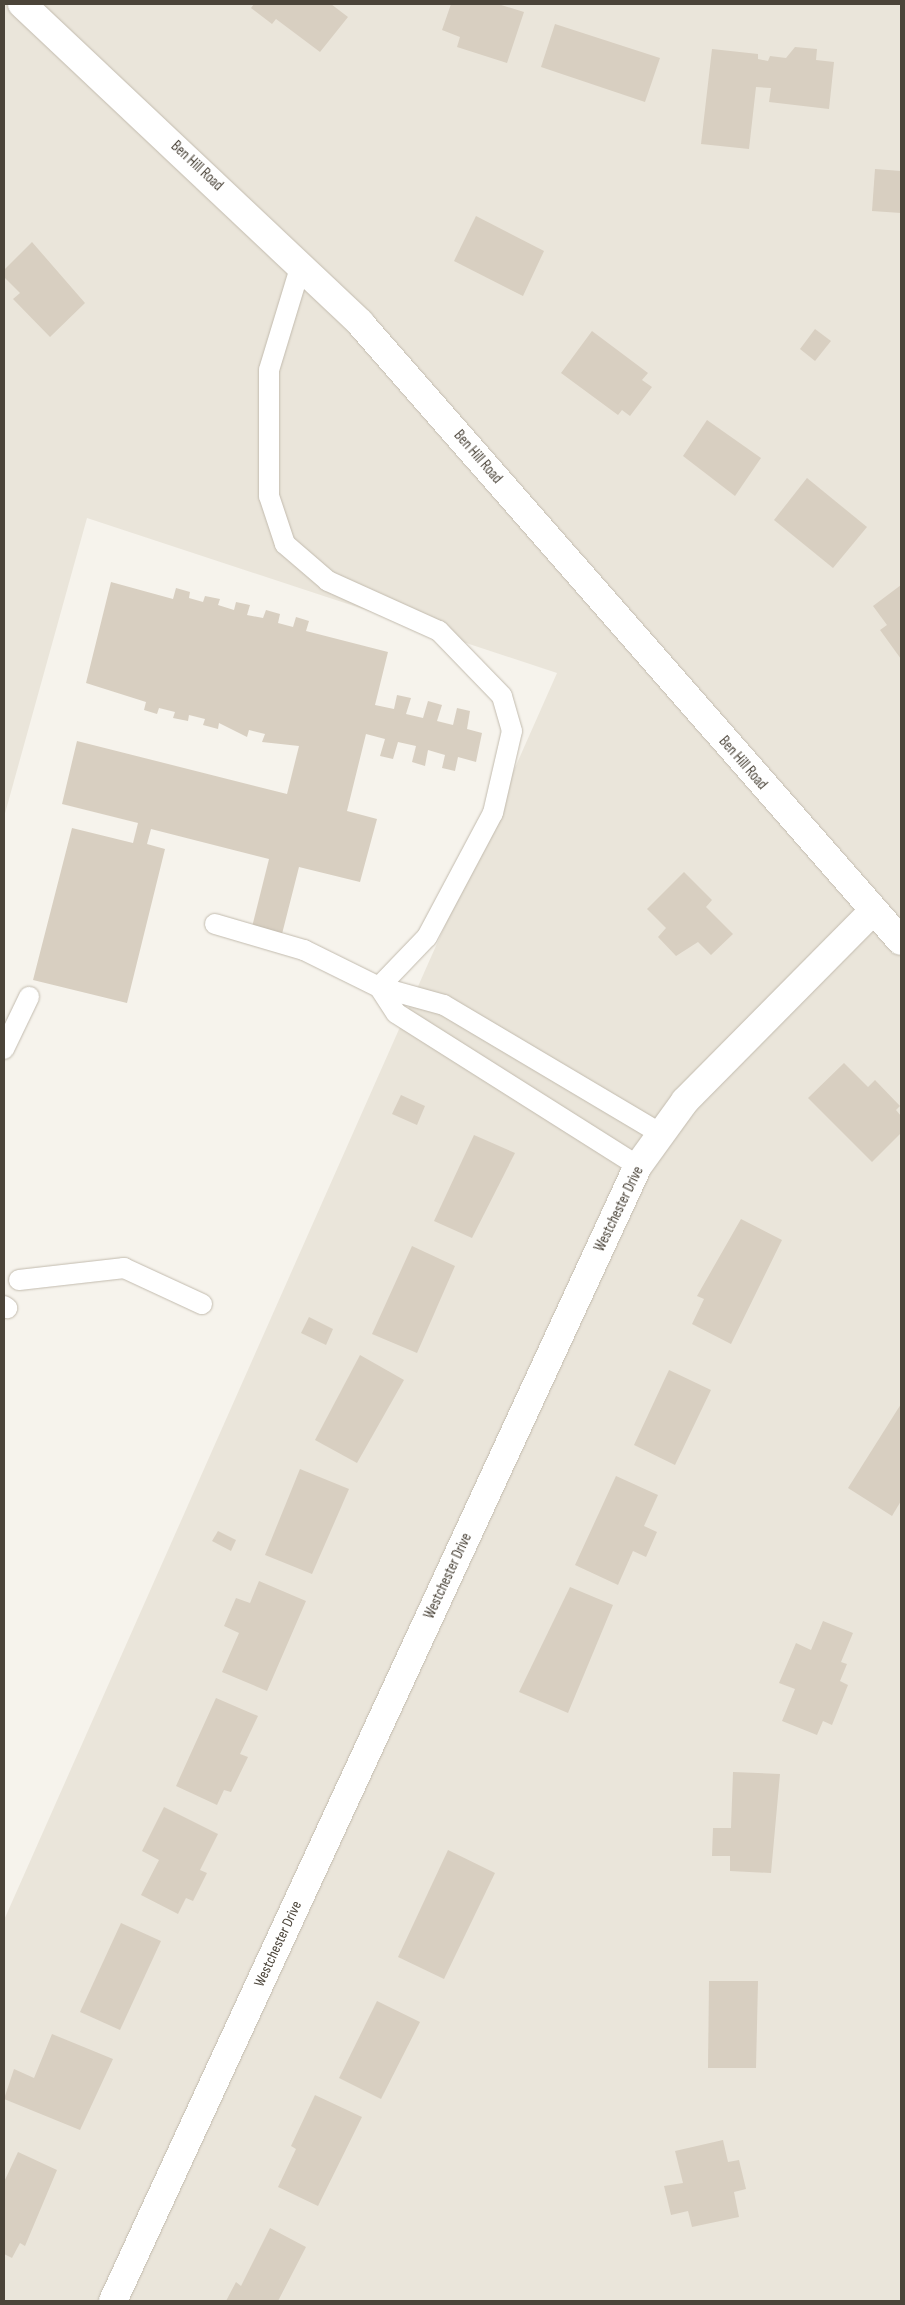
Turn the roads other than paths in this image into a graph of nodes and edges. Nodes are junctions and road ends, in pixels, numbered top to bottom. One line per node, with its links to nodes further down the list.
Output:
1 (22, 4): 2 (street, Ben Hill Road)
2 (301, 265): 3 (street, Ben Hill Road); 6 (lane)
3 (873, 911): 5 (street, Ben Hill Road); 9 (street, Westchester Drive)
4 (215, 924): 6 (lane)
5 (901, 941)
6 (378, 986): 9 (lane); 10 (lane)
7 (29, 997): 8 (lane)
8 (4, 1049)
9 (661, 1134): 10 (street, Westchester Drive)
10 (638, 1166): 13 (street, Westchester Drive)
11 (19, 1280): 12 (lane)
12 (202, 1304)
13 (113, 2301)

